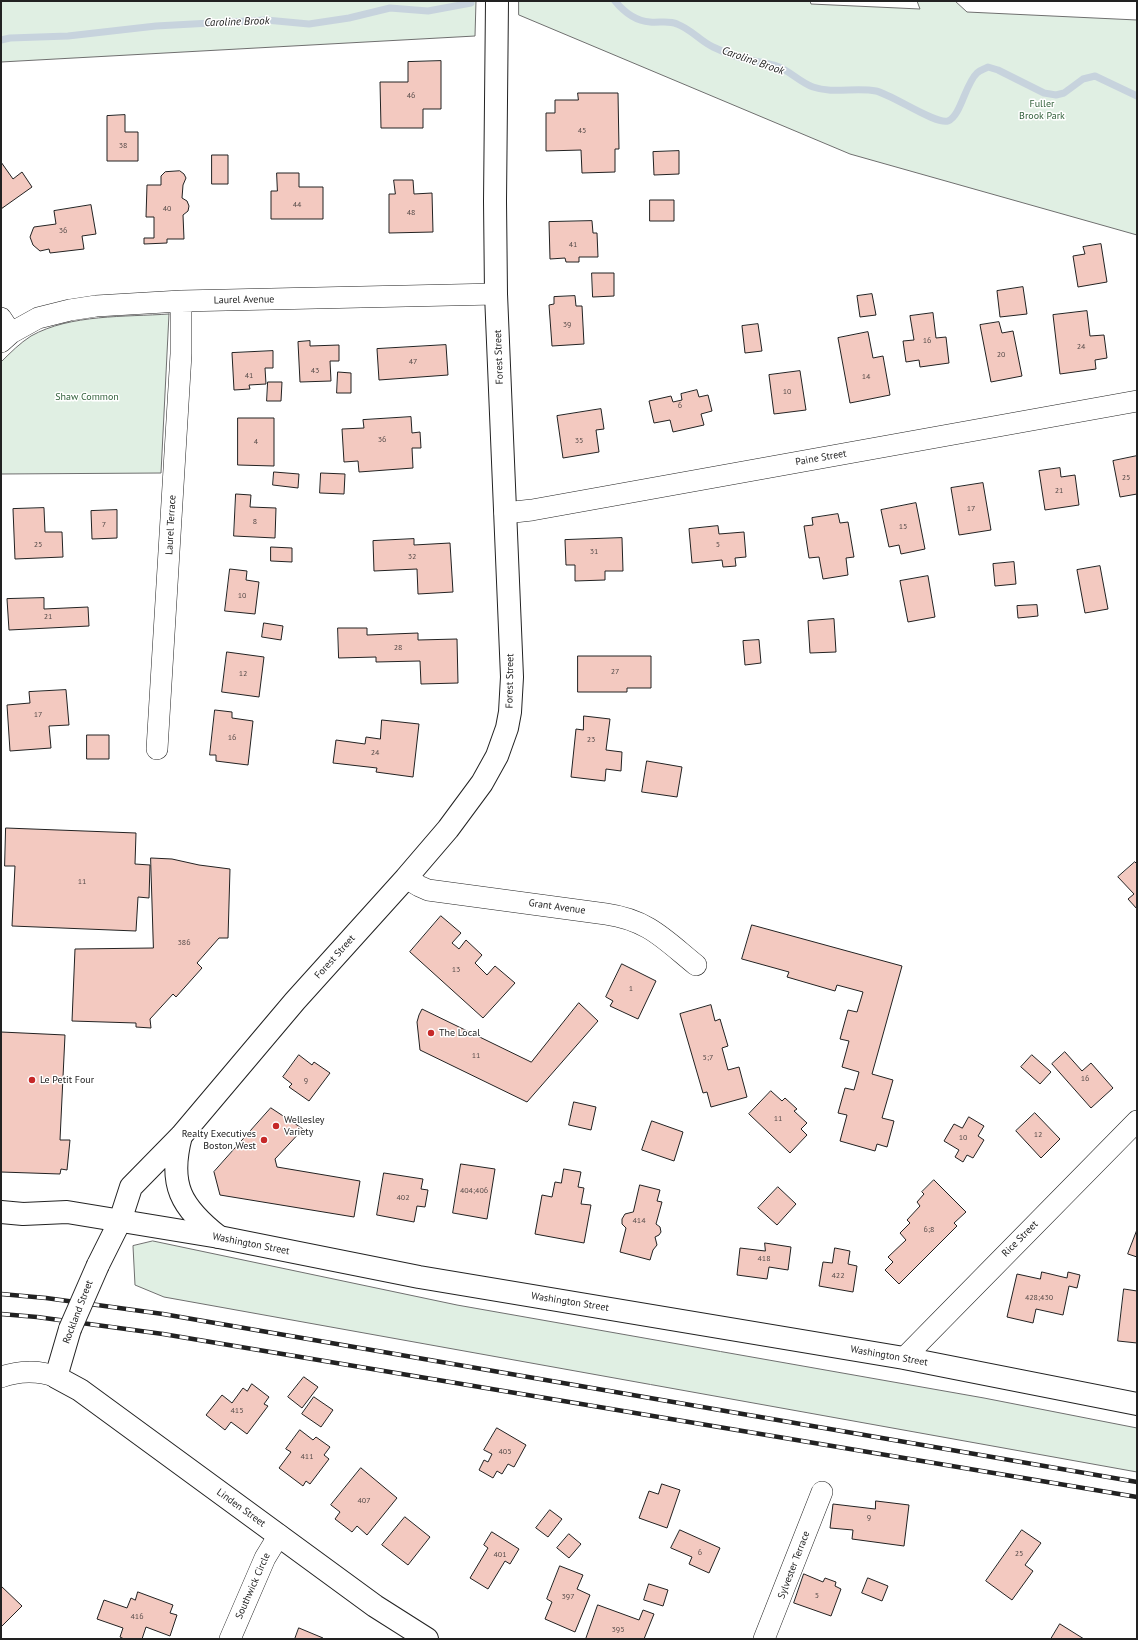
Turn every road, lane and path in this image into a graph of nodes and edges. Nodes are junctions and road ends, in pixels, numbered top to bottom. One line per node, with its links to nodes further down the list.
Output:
1 (497, 1): 2 (street, Forest Street)
2 (496, 294): 3 (street, Laurel Avenue); 6 (street, Forest Street)
3 (181, 301): 4 (street, Laurel Avenue); 7 (street, Laurel Terrace)
4 (4, 331)
5 (1137, 401): 6 (street, Paine Street)
6 (505, 513): 8 (street, Forest Street)
7 (157, 749)
8 (406, 878): 9 (street, Grant Avenue); 11 (street, Forest Street)
9 (696, 965)
10 (1137, 1121): 15 (street, Rice Street)
11 (181, 1136): 13 (street, Forest Street); 14 (street)
12 (1, 1212): 13 (street, Washington Street)
13 (120, 1221): 14 (street, Washington Street); 17 (street, Rockland Street, bridge)
14 (219, 1237): 15 (street, Washington Street)
15 (904, 1358): 18 (street, Washington Street)
16 (1, 1377): 17 (street)
17 (56, 1377): 20 (street, Linden Street)
18 (1137, 1404)
19 (822, 1492): 23 (street, Sylvester Terrace)
20 (279, 1535): 21 (street, Southwick Circle); 22 (street, Linden Street)
21 (230, 1639)
22 (427, 1639)
23 (764, 1639)

